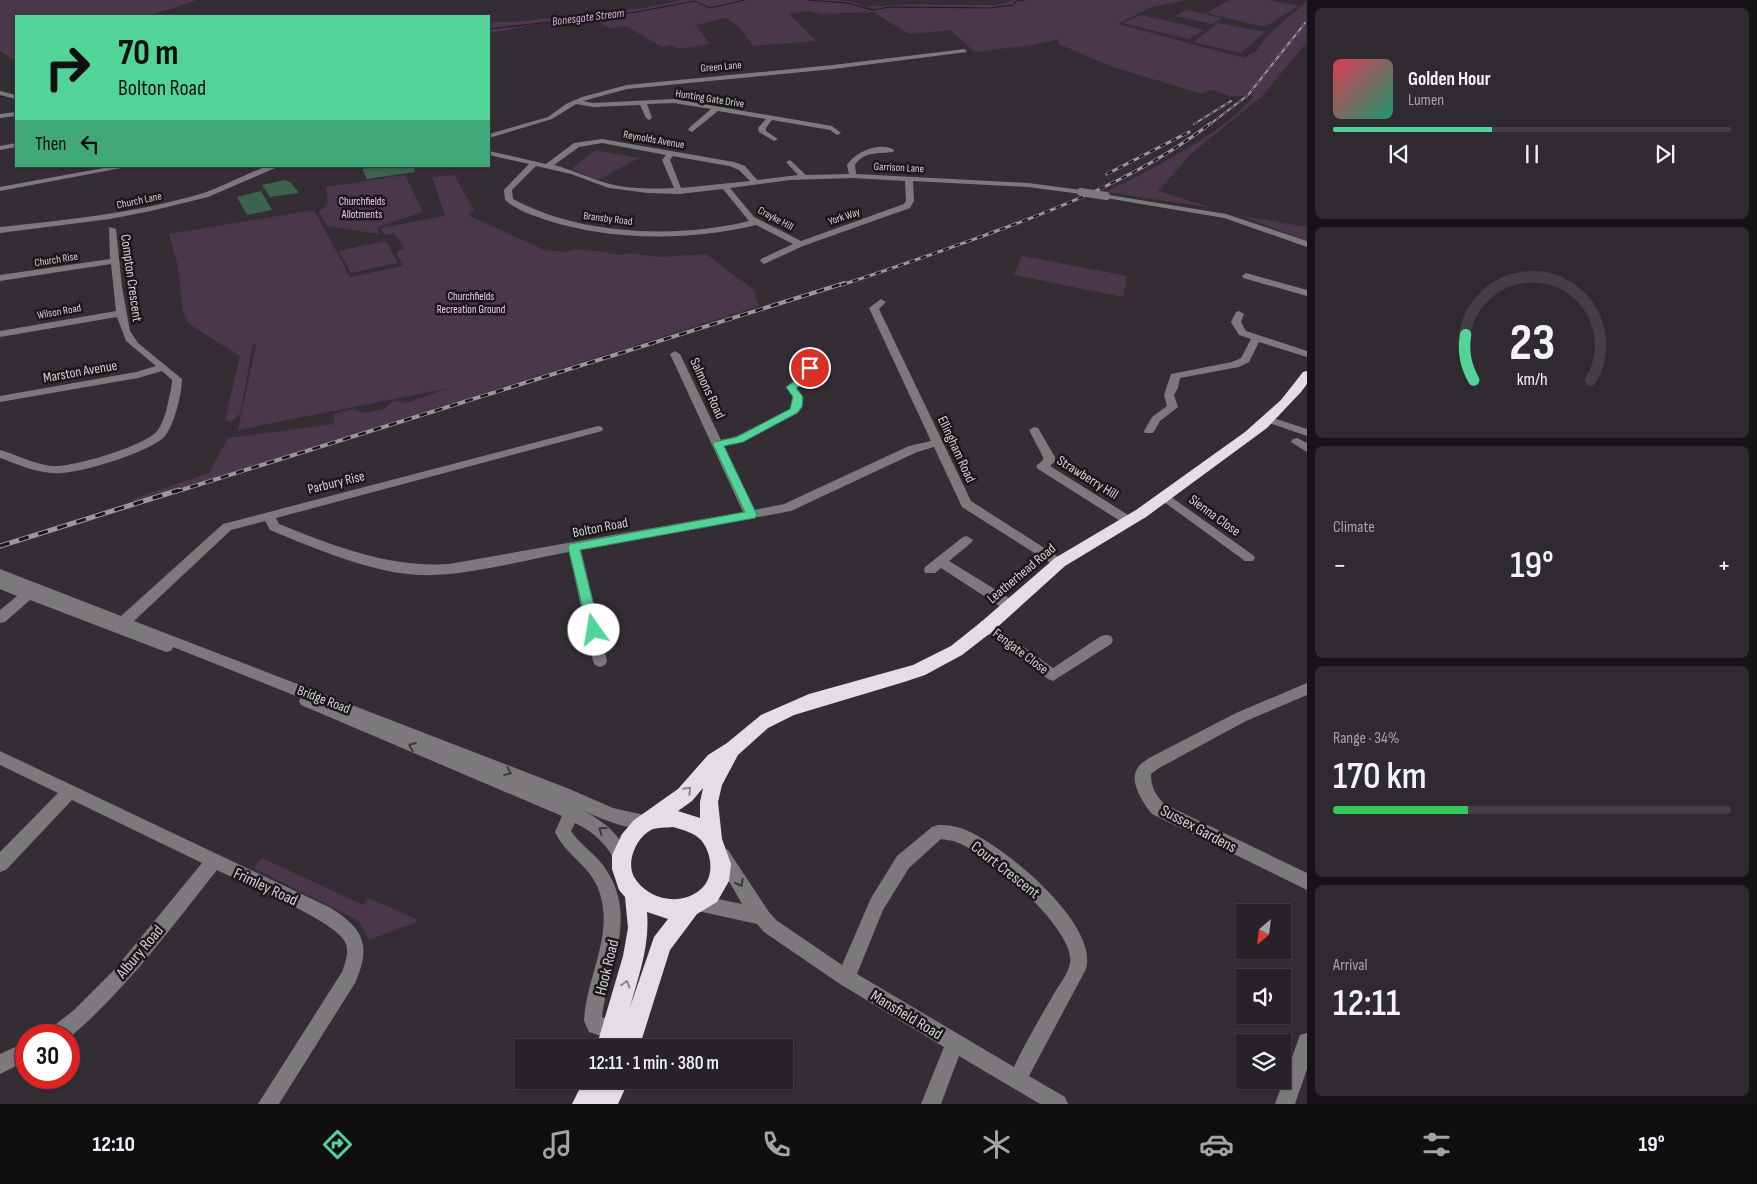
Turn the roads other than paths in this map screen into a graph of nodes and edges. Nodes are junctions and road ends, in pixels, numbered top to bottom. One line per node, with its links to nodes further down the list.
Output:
1 (965, 51): 4 (street, Green Lane)
2 (1, 93): 3 (street)
3 (15, 96)
4 (576, 101): 5 (street, Hunting Gate Drive); 13 (street, Green Lane)
5 (643, 104): 6 (street, Hunting Gate Drive); 9 (street)
6 (718, 108): 10 (street, Hunting Gate Drive); 11 (street)
7 (15, 114): 8 (street)
8 (0, 116)
9 (649, 118)
10 (770, 118): 12 (street, Hunting Gate Drive); 14 (street)
11 (701, 132)
12 (837, 133)
13 (490, 136)
14 (774, 139)
15 (15, 145): 16 (street)
16 (0, 148)
17 (890, 150): 25 (street)
18 (490, 153): 21 (street, Garrison Lane)
19 (670, 153): 22 (street, Reynolds Avenue); 28 (street, Reynolds Avenue); 31 (street)
20 (790, 162): 26 (street)
21 (535, 163): 22 (street, Garrison Lane); 32 (street, Bransby Road)
22 (548, 166): 31 (street, Garrison Lane)
23 (122, 167): 30 (street)
24 (273, 167): 34 (street, Church Lane)
25 (853, 176): 26 (street, Garrison Lane); 27 (street, Garrison Lane)
26 (803, 177): 28 (street, Garrison Lane)
27 (909, 178): 35 (street, York Way); 36 (street, Garrison Lane, bridge)
28 (756, 183): 29 (street, Garrison Lane)
29 (725, 187): 31 (street, Garrison Lane); 32 (street, Crayke Hill)
30 (0, 189)
31 (679, 192)
32 (756, 222): 35 (street, Crayke Hill)
33 (112, 229): 38 (street, Compton Crescent)
34 (0, 230)
35 (800, 244): 37 (street, York Way)
36 (1307, 244)
37 (755, 257)
38 (116, 261): 40 (street, Church Rise); 43 (street, Compton Crescent)
39 (1246, 276): 41 (street)
40 (0, 278)
41 (1307, 293)
42 (878, 305): 58 (street, Ellingham Road)
43 (122, 313): 45 (street, Wilson Road); 50 (street, Compton Crescent)
44 (1240, 314): 46 (street)
45 (0, 334)
46 (1256, 339): 48 (street); 56 (street)
47 (675, 354): 59 (street, Salmons Road)
48 (1307, 354)
49 (821, 356): 59 (street)
50 (163, 367): 52 (street, Marston Avenue); 60 (street, Compton Crescent)
51 (1307, 375): 53 (highway, Leatherhead Road)
52 (0, 399)
53 (1270, 420): 57 (street); 61 (highway, Leatherhead Road)
54 (598, 429): 62 (street, Parbury Rise)
55 (1034, 430): 64 (street, Strawberry Hill)
56 (1149, 431)
57 (1307, 434)
58 (938, 443): 63 (street, Bolton Road); 68 (street, Ellingham Road)
59 (718, 444): 63 (street, Salmons Road)
60 (0, 454)
61 (1164, 496): 64 (highway, Leatherhead Road); 67 (street, Sienna Close)
62 (269, 515): 66 (street, Bolton Road); 74 (street, Parbury Rise)
63 (752, 515): 66 (street, Bolton Road)
64 (1129, 521): 68 (highway, Leatherhead Road)
65 (967, 540): 72 (street)
66 (574, 547): 77 (street)
67 (1249, 558)
68 (1059, 563): 72 (highway, Leatherhead Road)
69 (0, 574): 71 (street, Bridge Road)
70 (0, 584): 71 (street, Bridge Road)
71 (32, 591): 73 (street); 74 (street, Bridge Road)
72 (1009, 605): 75 (highway, Leatherhead Road)
73 (0, 618)
74 (120, 625): 82 (street, Bridge Road, one-way to 74); 83 (street, Bridge Road, one-way to 83)
75 (986, 625): 76 (street, Fengate Close); 79 (highway, Leatherhead Road)
76 (1106, 640)
77 (600, 660)
78 (1307, 689): 88 (street, Sussex Gardens)
79 (732, 750): 83 (highway, one-way to 79); 84 (highway)
80 (0, 758): 81 (street, Frimley Road)
81 (70, 792): 86 (street, Frimley Road); 87 (street)
82 (572, 813): 85 (street, Bridge Road, one-way to 82); 94 (street)
83 (649, 822): 84 (highway); 85 (highway)
84 (715, 843): 90 (highway); 91 (street, Mansfield Road, one-way to 91)
85 (622, 858): 89 (highway)
86 (214, 861): 93 (street, Albury Road); 104 (street, Frimley Road)
87 (0, 864)
88 (1307, 882)
89 (635, 894): 90 (highway); 95 (highway, Hook Road, one-way to 89)
90 (694, 905): 91 (street, Mansfield Road); 96 (highway)
91 (761, 918): 92 (street, Mansfield Road)
92 (846, 978): 98 (street, Mansfield Road); 101 (street, Court Crescent)
93 (72, 1024)
94 (612, 1039)
95 (617, 1039)
96 (617, 1039)
97 (1307, 1042): 109 (street)
98 (956, 1043): 101 (street, Mansfield Road); 107 (street)
99 (15, 1057): 100 (street)
100 (0, 1064)
101 (1018, 1080): 108 (street, Mansfield Road)
102 (592, 1089): 105 (highway)
103 (612, 1089): 106 (highway)
104 (268, 1104)
105 (584, 1104)
106 (606, 1104)
107 (931, 1104)
108 (1058, 1104)
109 (1286, 1104)

